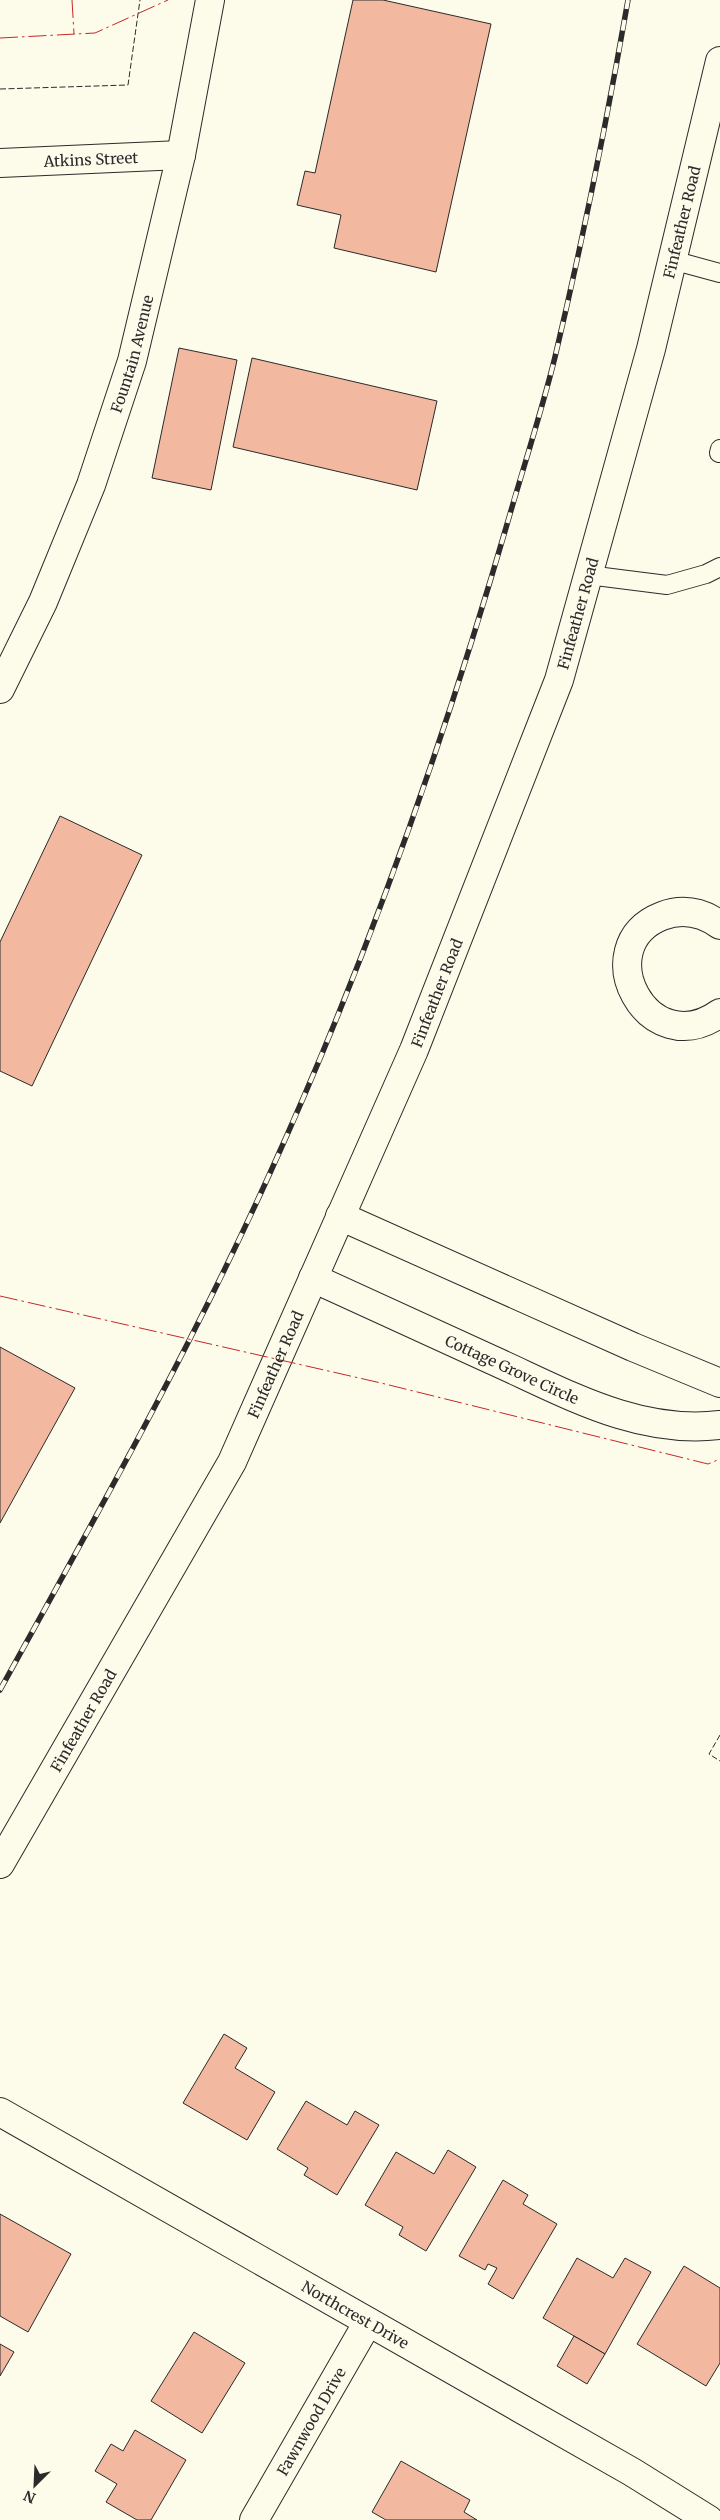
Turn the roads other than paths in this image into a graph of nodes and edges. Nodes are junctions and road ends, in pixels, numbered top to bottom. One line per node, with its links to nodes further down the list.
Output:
1 (210, 0): 3 (street, Fountain Avenue)
2 (720, 61): 5 (street, Finfeather Road)
3 (181, 155): 4 (street, Atkins Street); 9 (street, Fountain Avenue)
4 (0, 163)
5 (672, 260): 6 (lane); 8 (street, Finfeather Road)
6 (720, 273)
7 (720, 567): 8 (lane)
8 (588, 575): 12 (street, Finfeather Road)
9 (0, 689)
10 (720, 924): 11 (street)
11 (720, 1012)
12 (340, 1216): 13 (street, Finfeather Road); 14 (street)
13 (313, 1278): 15 (street, Cottage Grove Circle); 16 (street, Finfeather Road)
14 (720, 1383)
15 (720, 1425)
16 (0, 1864)
17 (0, 2112): 18 (street, Northcrest Drive)
18 (368, 2322): 19 (street, Fawnwood Drive); 20 (street, Northcrest Drive)
19 (254, 2520)
20 (709, 2520)

